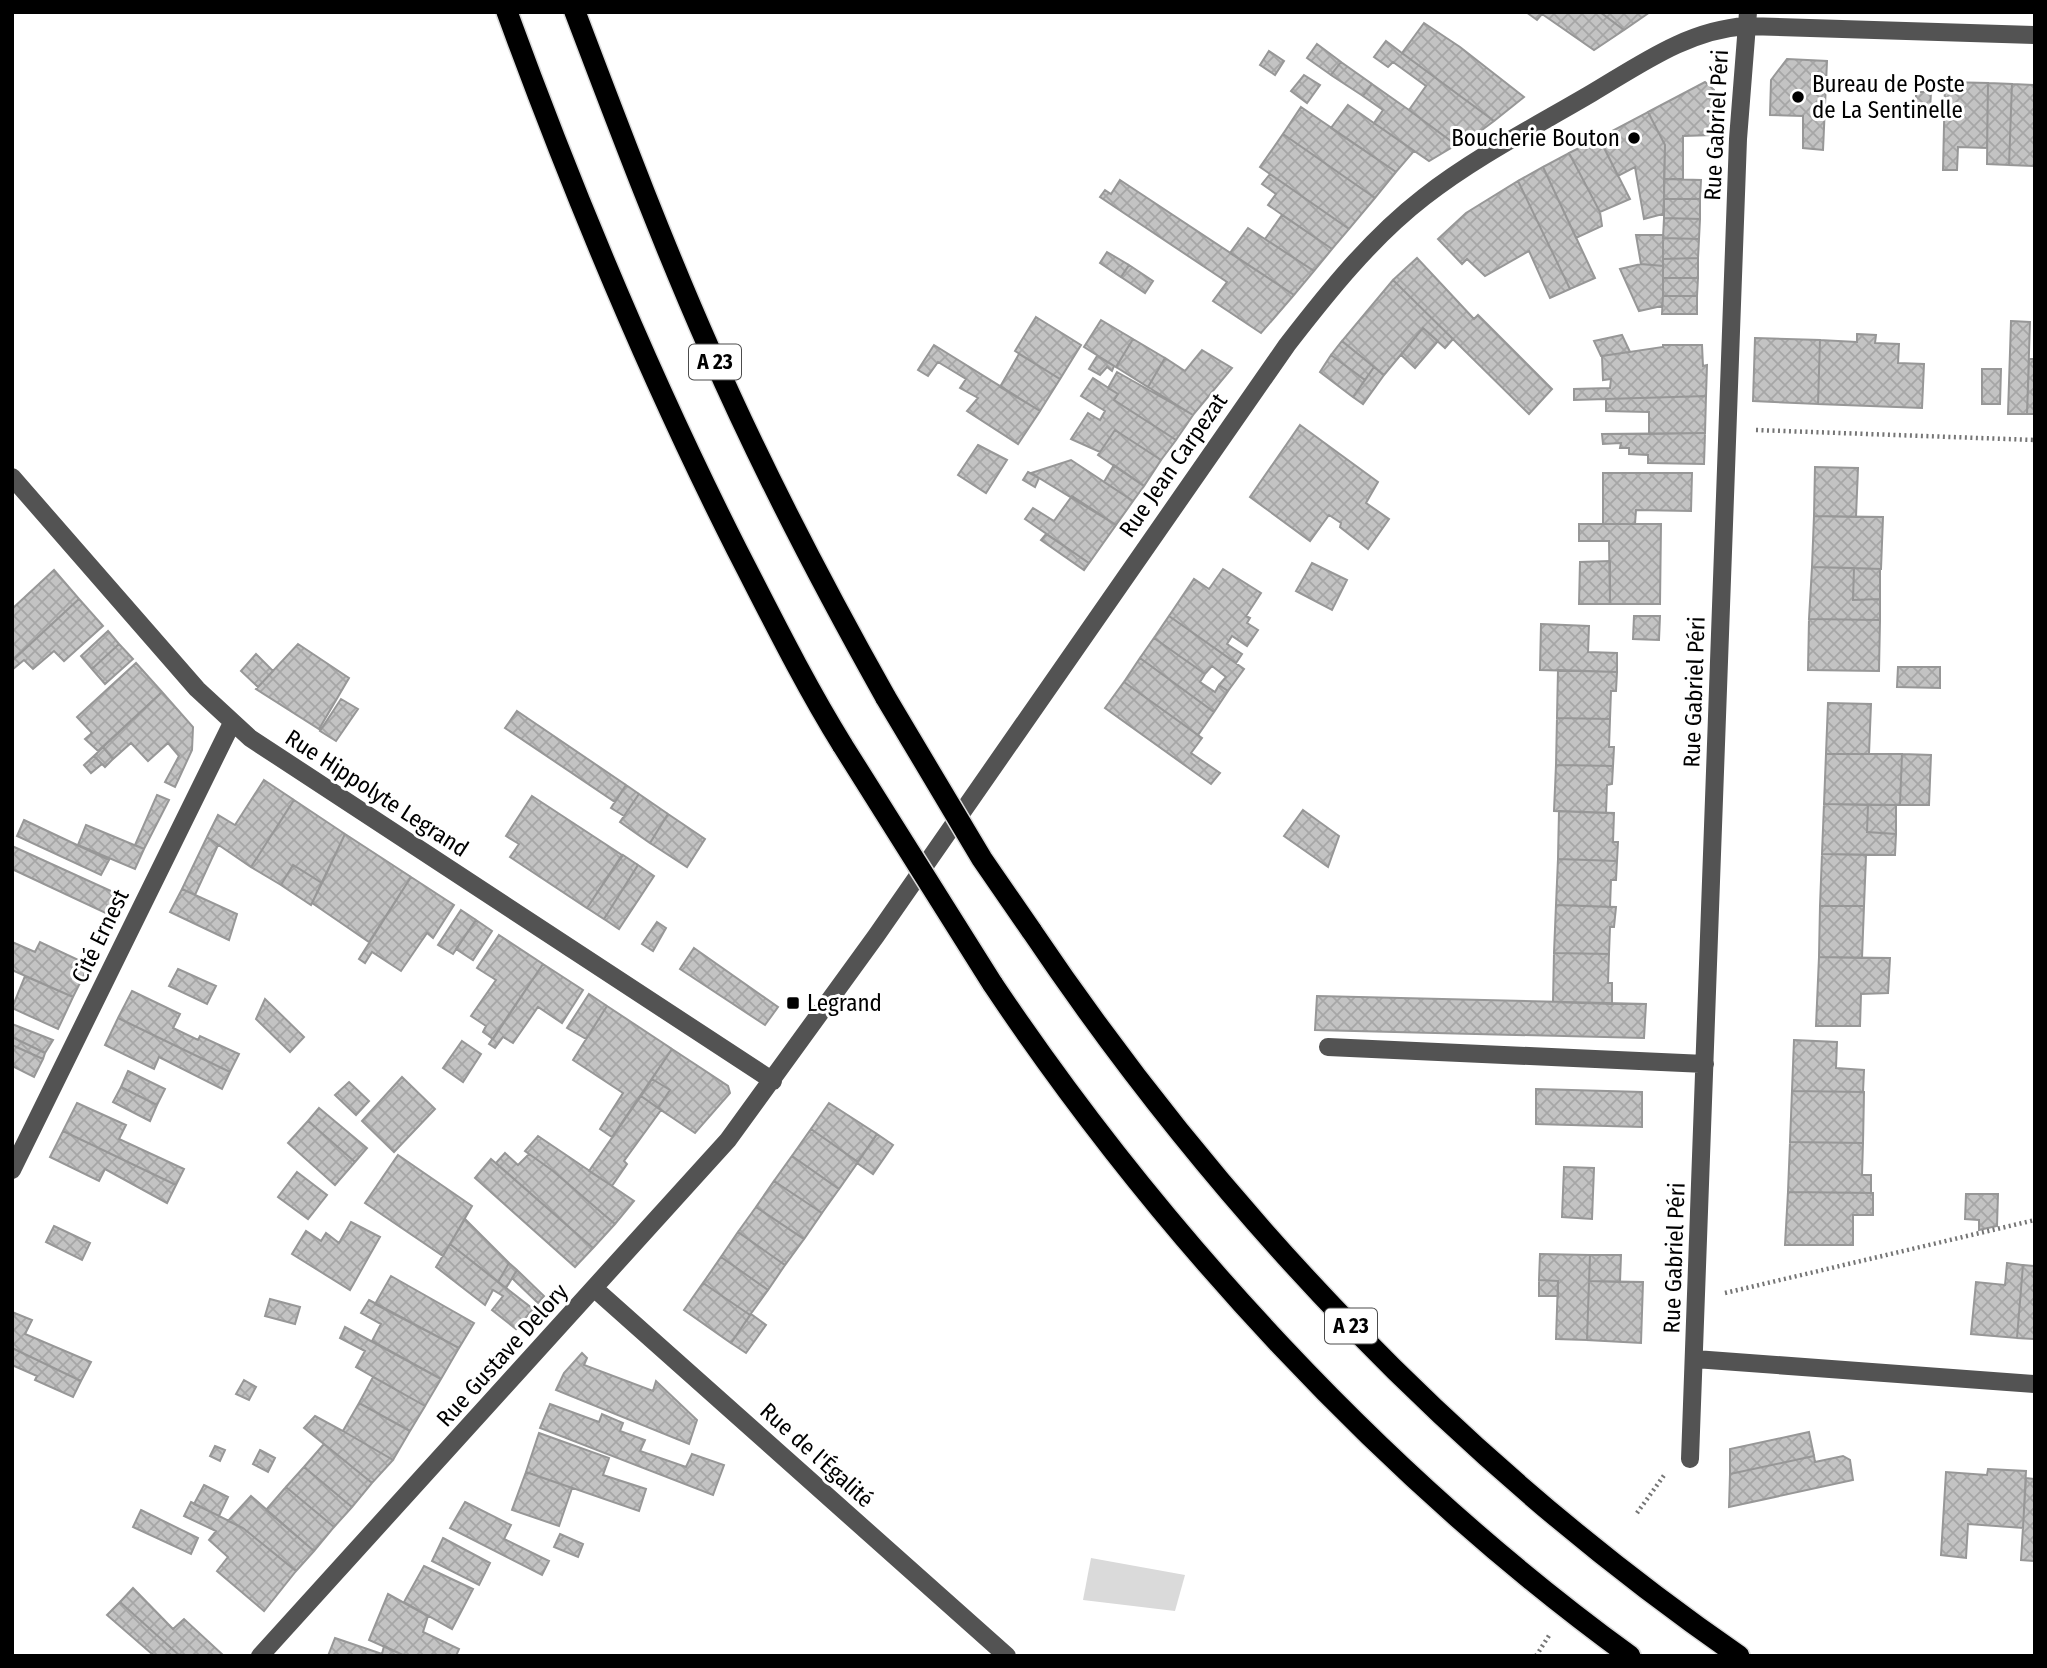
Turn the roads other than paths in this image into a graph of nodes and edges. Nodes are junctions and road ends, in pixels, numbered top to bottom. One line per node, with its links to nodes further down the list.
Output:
1 (507, 12): 17 (highway, A 23, bridge)
2 (575, 12): 18 (highway, A 23, bridge)
3 (1747, 19): 4 (street, Rue Jean Carpezat); 8 (street, Rue Gabriel Péri); 9 (street, Rue Jean Carpezat)
4 (2035, 36)
5 (12, 477): 6 (street, Rue Hippolyte Legrand)
6 (232, 723): 9 (street, Rue Hippolyte Legrand); 10 (street, Cité Ernest)
7 (1328, 1047): 8 (street)
8 (1705, 1064): 12 (street, Rue Gabriel Péri)
9 (773, 1081): 11 (street, Rue Gustave Delory)
10 (12, 1170)
11 (595, 1289): 15 (street, Rue Gustave Delory); 16 (street, Rue de l'Égalité)
12 (1695, 1359): 13 (street, Rue Gabriel Péri); 14 (street, Rue Gabriel Péri)
13 (2035, 1384)
14 (1689, 1459)
15 (260, 1656)
16 (1007, 1656)
17 (1630, 1656)
18 (1739, 1656)

